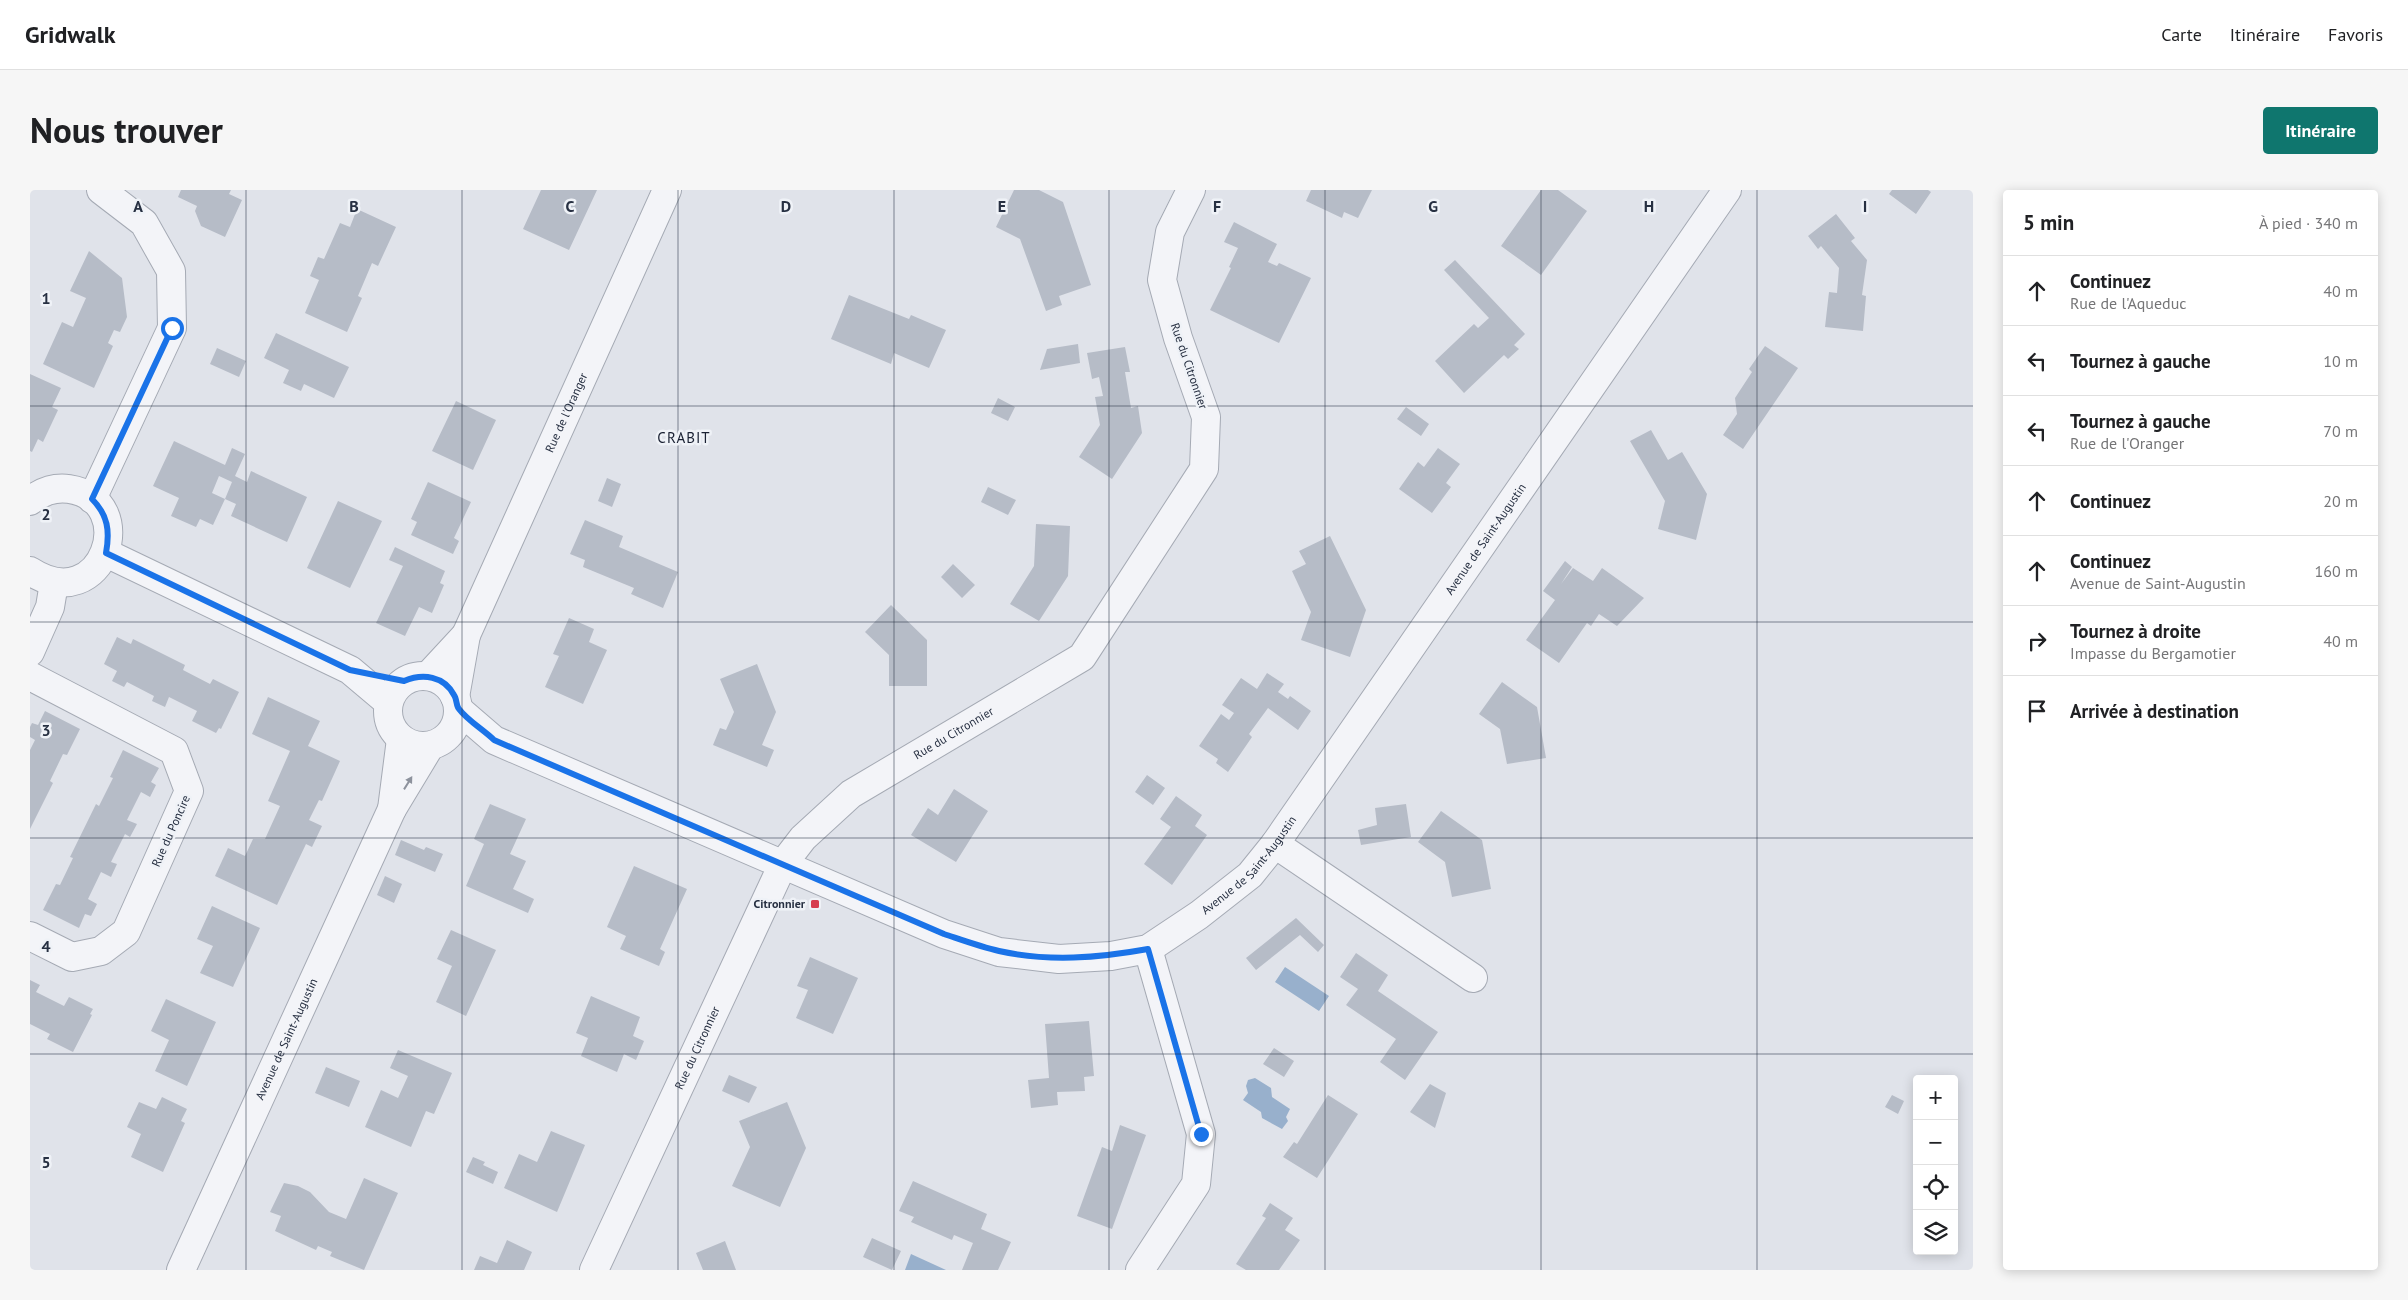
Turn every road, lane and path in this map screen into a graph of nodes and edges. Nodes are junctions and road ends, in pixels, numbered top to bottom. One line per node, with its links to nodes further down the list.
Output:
1 (101, 190): 5 (street)
2 (667, 190): 11 (street, Rue de l'Oranger)
3 (1191, 190): 21 (street, Rue du Citronnier)
4 (1727, 190): 20 (street, Avenue de Saint-Augustin)
5 (127, 199): 6 (street)
6 (92, 499): 7 (street); 8 (street)
7 (30, 501)
8 (106, 553): 10 (street); 14 (street)
9 (30, 571): 10 (street)
10 (54, 583): 12 (street)
11 (466, 635): 14 (street, Rue de l'Oranger); 15 (street, Rue de l'Oranger)
12 (30, 652)
13 (30, 676): 22 (street, Rue du Poncire)
14 (407, 686): 15 (street); 16 (street)
15 (457, 703): 17 (street, Avenue de Saint-Augustin); 18 (street)
16 (401, 739): 18 (street); 19 (street, Avenue de Saint-Augustin)
17 (494, 740): 18 (street, Avenue de Saint-Augustin); 21 (street, Avenue de Saint-Augustin)
18 (438, 743): 19 (street, Avenue de Saint-Augustin, one-way to 18)
19 (392, 809): 25 (street, Avenue de Saint-Augustin)
20 (1275, 844): 23 (street, Avenue de Saint-Augustin); 24 (street)
21 (783, 864): 23 (street, Avenue de Saint-Augustin); 26 (street, Rue du Citronnier)
22 (30, 936)
23 (1148, 949): 27 (street)
24 (1473, 978)
25 (181, 1270)
26 (594, 1270)
27 (1140, 1270)

